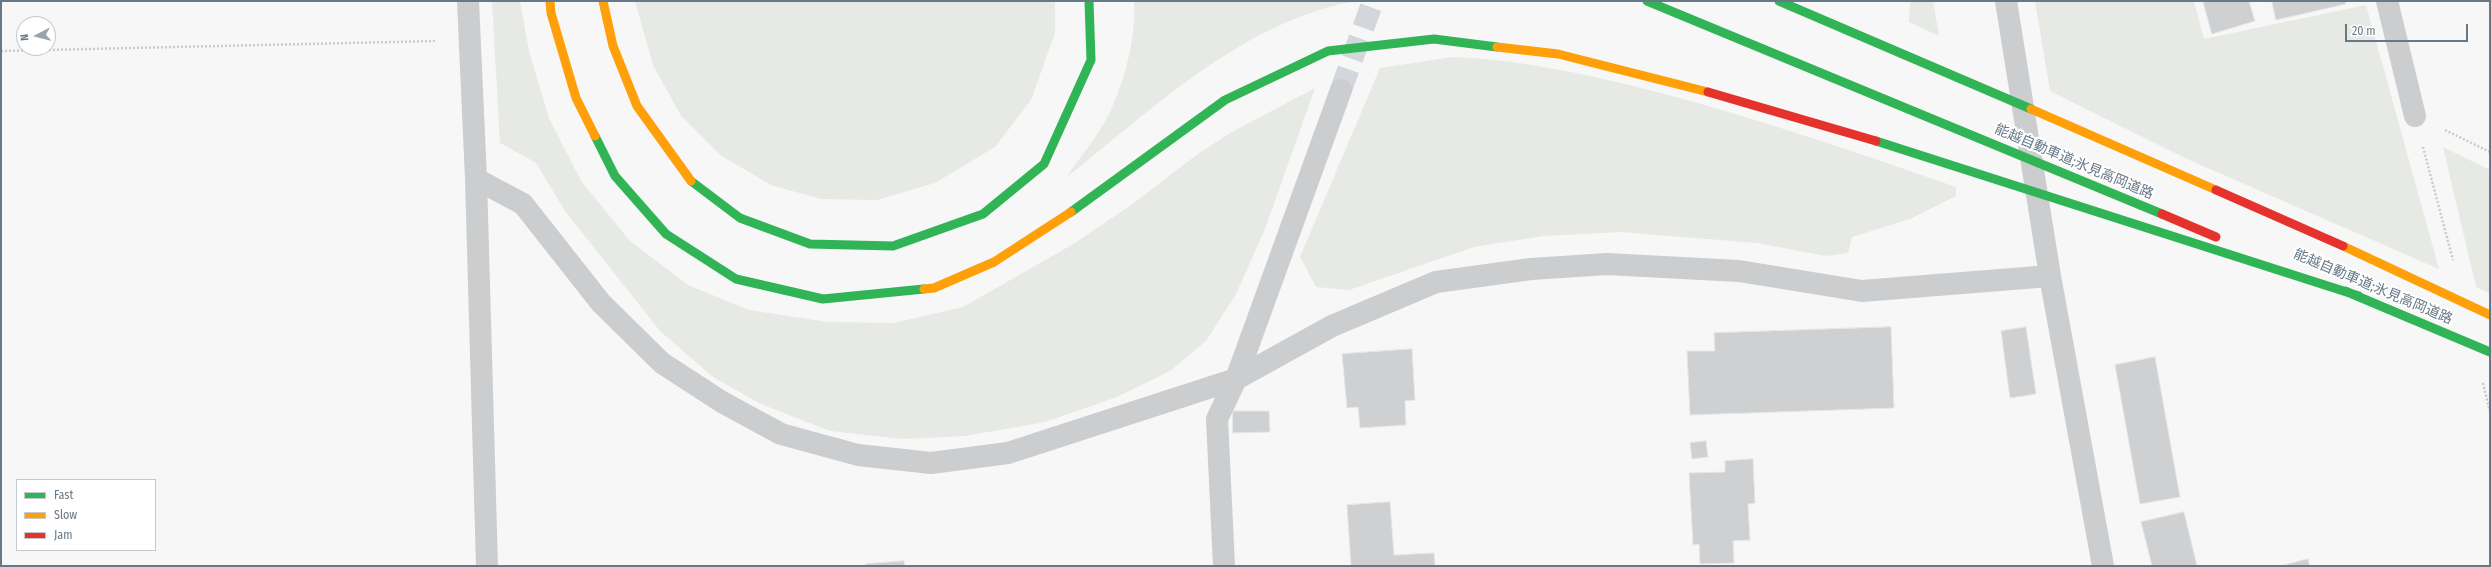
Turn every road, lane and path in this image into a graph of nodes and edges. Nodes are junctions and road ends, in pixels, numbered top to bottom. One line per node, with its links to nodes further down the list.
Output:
1 (468, 1): 9 (street)
2 (550, 1): 19 (highway)
3 (603, 1): 4 (highway)
4 (1089, 1)
5 (1647, 1): 15 (highway, 能越自動車道;氷見高岡道路)
6 (1779, 1): 20 (highway, 能越自動車道;氷見高岡道路)
7 (2006, 1): 18 (street)
8 (2387, 1): 12 (street)
9 (469, 40): 10 (path); 14 (street)
10 (1, 51)
11 (1341, 90): 22 (street)
12 (2415, 116): 13 (path); 17 (path)
13 (2490, 152)
14 (476, 179): 22 (street); 25 (street)
15 (2226, 241)
16 (2249, 250): 19 (highway, 能越自動車道;氷見高岡道路)
17 (2454, 265)
18 (2050, 276): 22 (street); 27 (street)
19 (2359, 296): 21 (highway, 能越自動車道;氷見高岡道路)
20 (2490, 315)
21 (2490, 352)
22 (1236, 379): 26 (street)
23 (2482, 381): 24 (path)
24 (2490, 412)
25 (487, 566)
26 (1224, 566)
27 (2103, 566)

